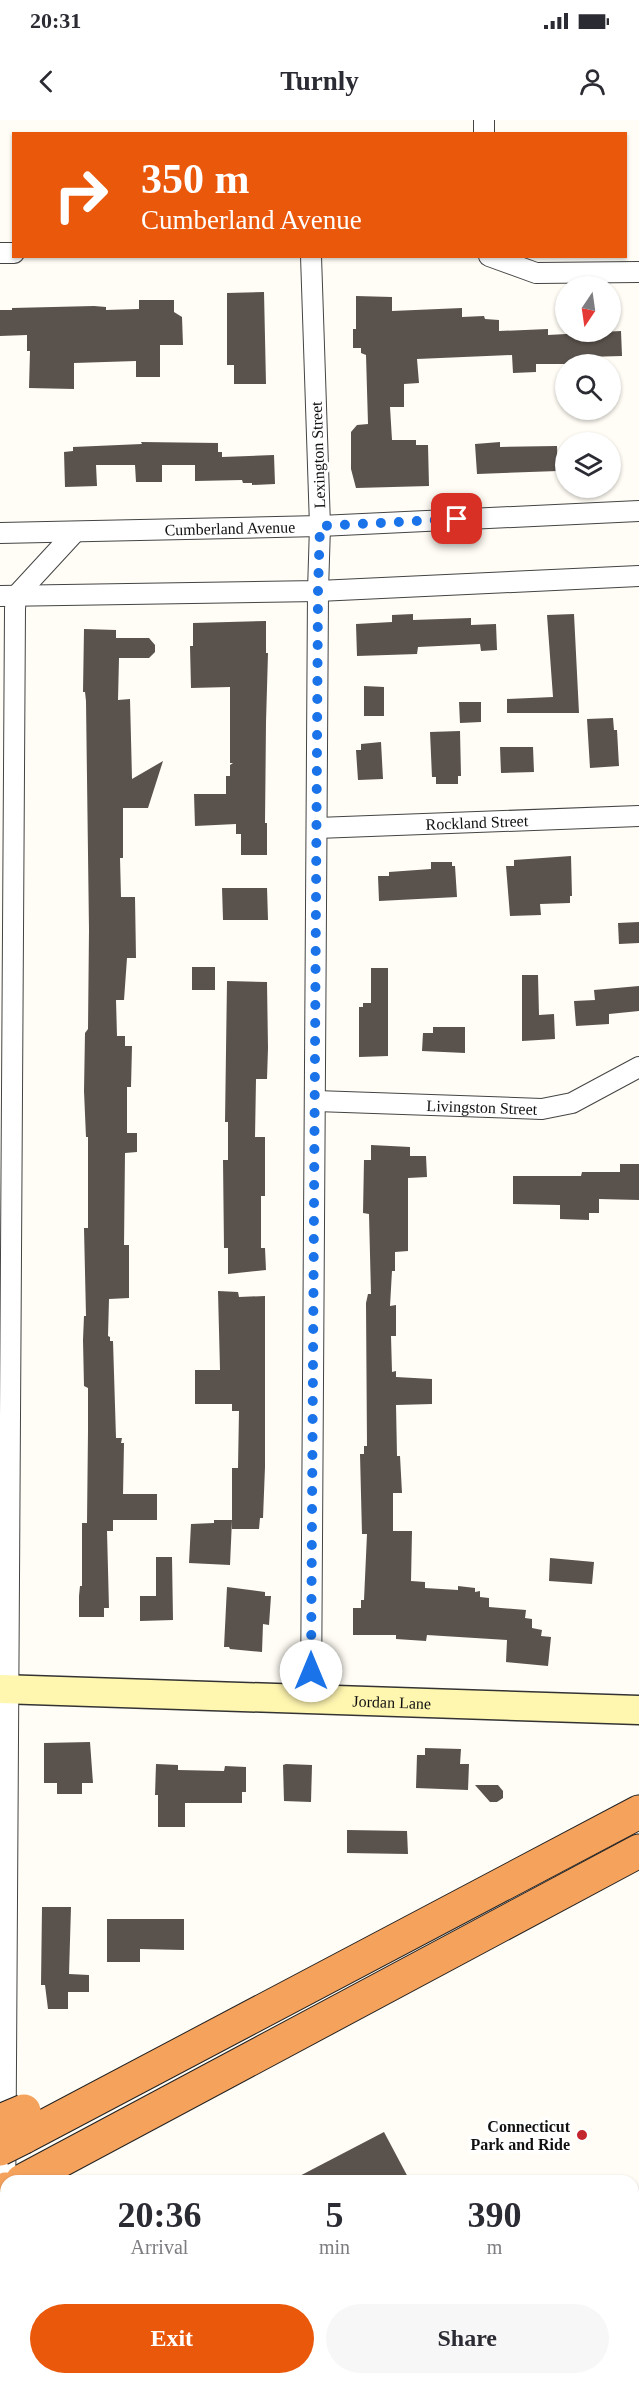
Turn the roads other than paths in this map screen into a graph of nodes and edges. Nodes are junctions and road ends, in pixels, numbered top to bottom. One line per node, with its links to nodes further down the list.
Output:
1 (311, 258): 5 (street, Lexington Street)
2 (495, 258): 3 (street)
3 (639, 272)
4 (639, 511): 5 (street, Cumberland Avenue)
5 (320, 526): 6 (street, Cumberland Avenue); 10 (street, Lexington Street)
6 (75, 532): 7 (street, Cumberland Avenue); 11 (street)
7 (0, 533)
8 (639, 576): 10 (street)
9 (0, 581): 11 (street)
10 (318, 591): 11 (street); 13 (street, Lexington Street)
11 (8, 596): 16 (street)
12 (639, 816): 13 (street, Rockland Street)
13 (317, 828): 15 (street, Lexington Street)
14 (639, 1067): 15 (street, Livingston Street)
15 (316, 1101): 17 (street, Lexington Street)
16 (4, 1690): 17 (main road, Jordan Lane); 22 (street)
17 (310, 1698): 18 (main road, Jordan Lane)
18 (639, 1710)
19 (639, 1812): 21 (highway)
20 (639, 1851): 23 (highway)
21 (12, 2130)
22 (4, 2175)
23 (34, 2175)

